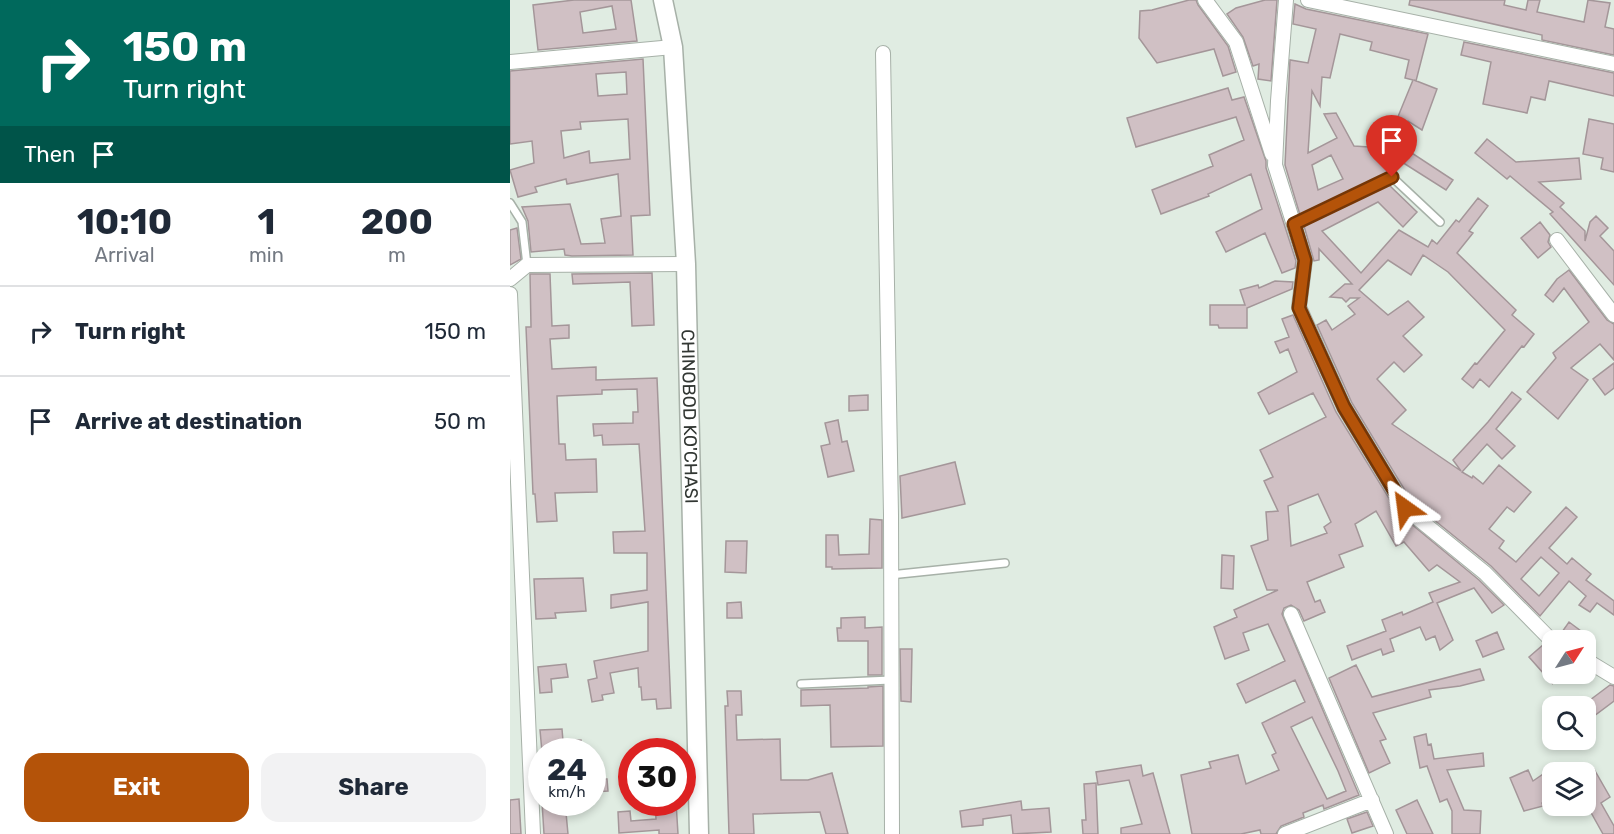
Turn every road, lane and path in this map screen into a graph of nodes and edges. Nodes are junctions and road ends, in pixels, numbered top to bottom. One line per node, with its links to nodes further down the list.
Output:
1 (663, 0): 5 (street, CHINOBOD KO'CHASI)
2 (1205, 0): 9 (street)
3 (1286, 0): 9 (street)
4 (1308, 0): 8 (street)
5 (673, 47): 7 (street); 14 (street, CHINOBOD KO'CHASI)
6 (883, 53): 20 (street)
7 (510, 62)
8 (1614, 64)
9 (1275, 165): 12 (street)
10 (510, 203): 15 (lane)
11 (1440, 222): 12 (lane)
12 (1294, 224): 22 (street)
13 (1557, 240): 18 (street)
14 (686, 264): 15 (street); 29 (street, CHINOBOD KO'CHASI)
15 (527, 265): 16 (street)
16 (510, 279)
17 (510, 294): 28 (street)
18 (1614, 315)
19 (1005, 563): 20 (lane)
20 (890, 575): 25 (street)
21 (1291, 614): 27 (street)
22 (1542, 631)
23 (1596, 666): 24 (street)
24 (1614, 677)
25 (891, 680): 26 (lane); 30 (street)
26 (801, 684)
27 (1372, 800): 31 (street); 32 (street)
28 (533, 834)
29 (699, 834)
30 (892, 834)
31 (1285, 834)
32 (1386, 834)

